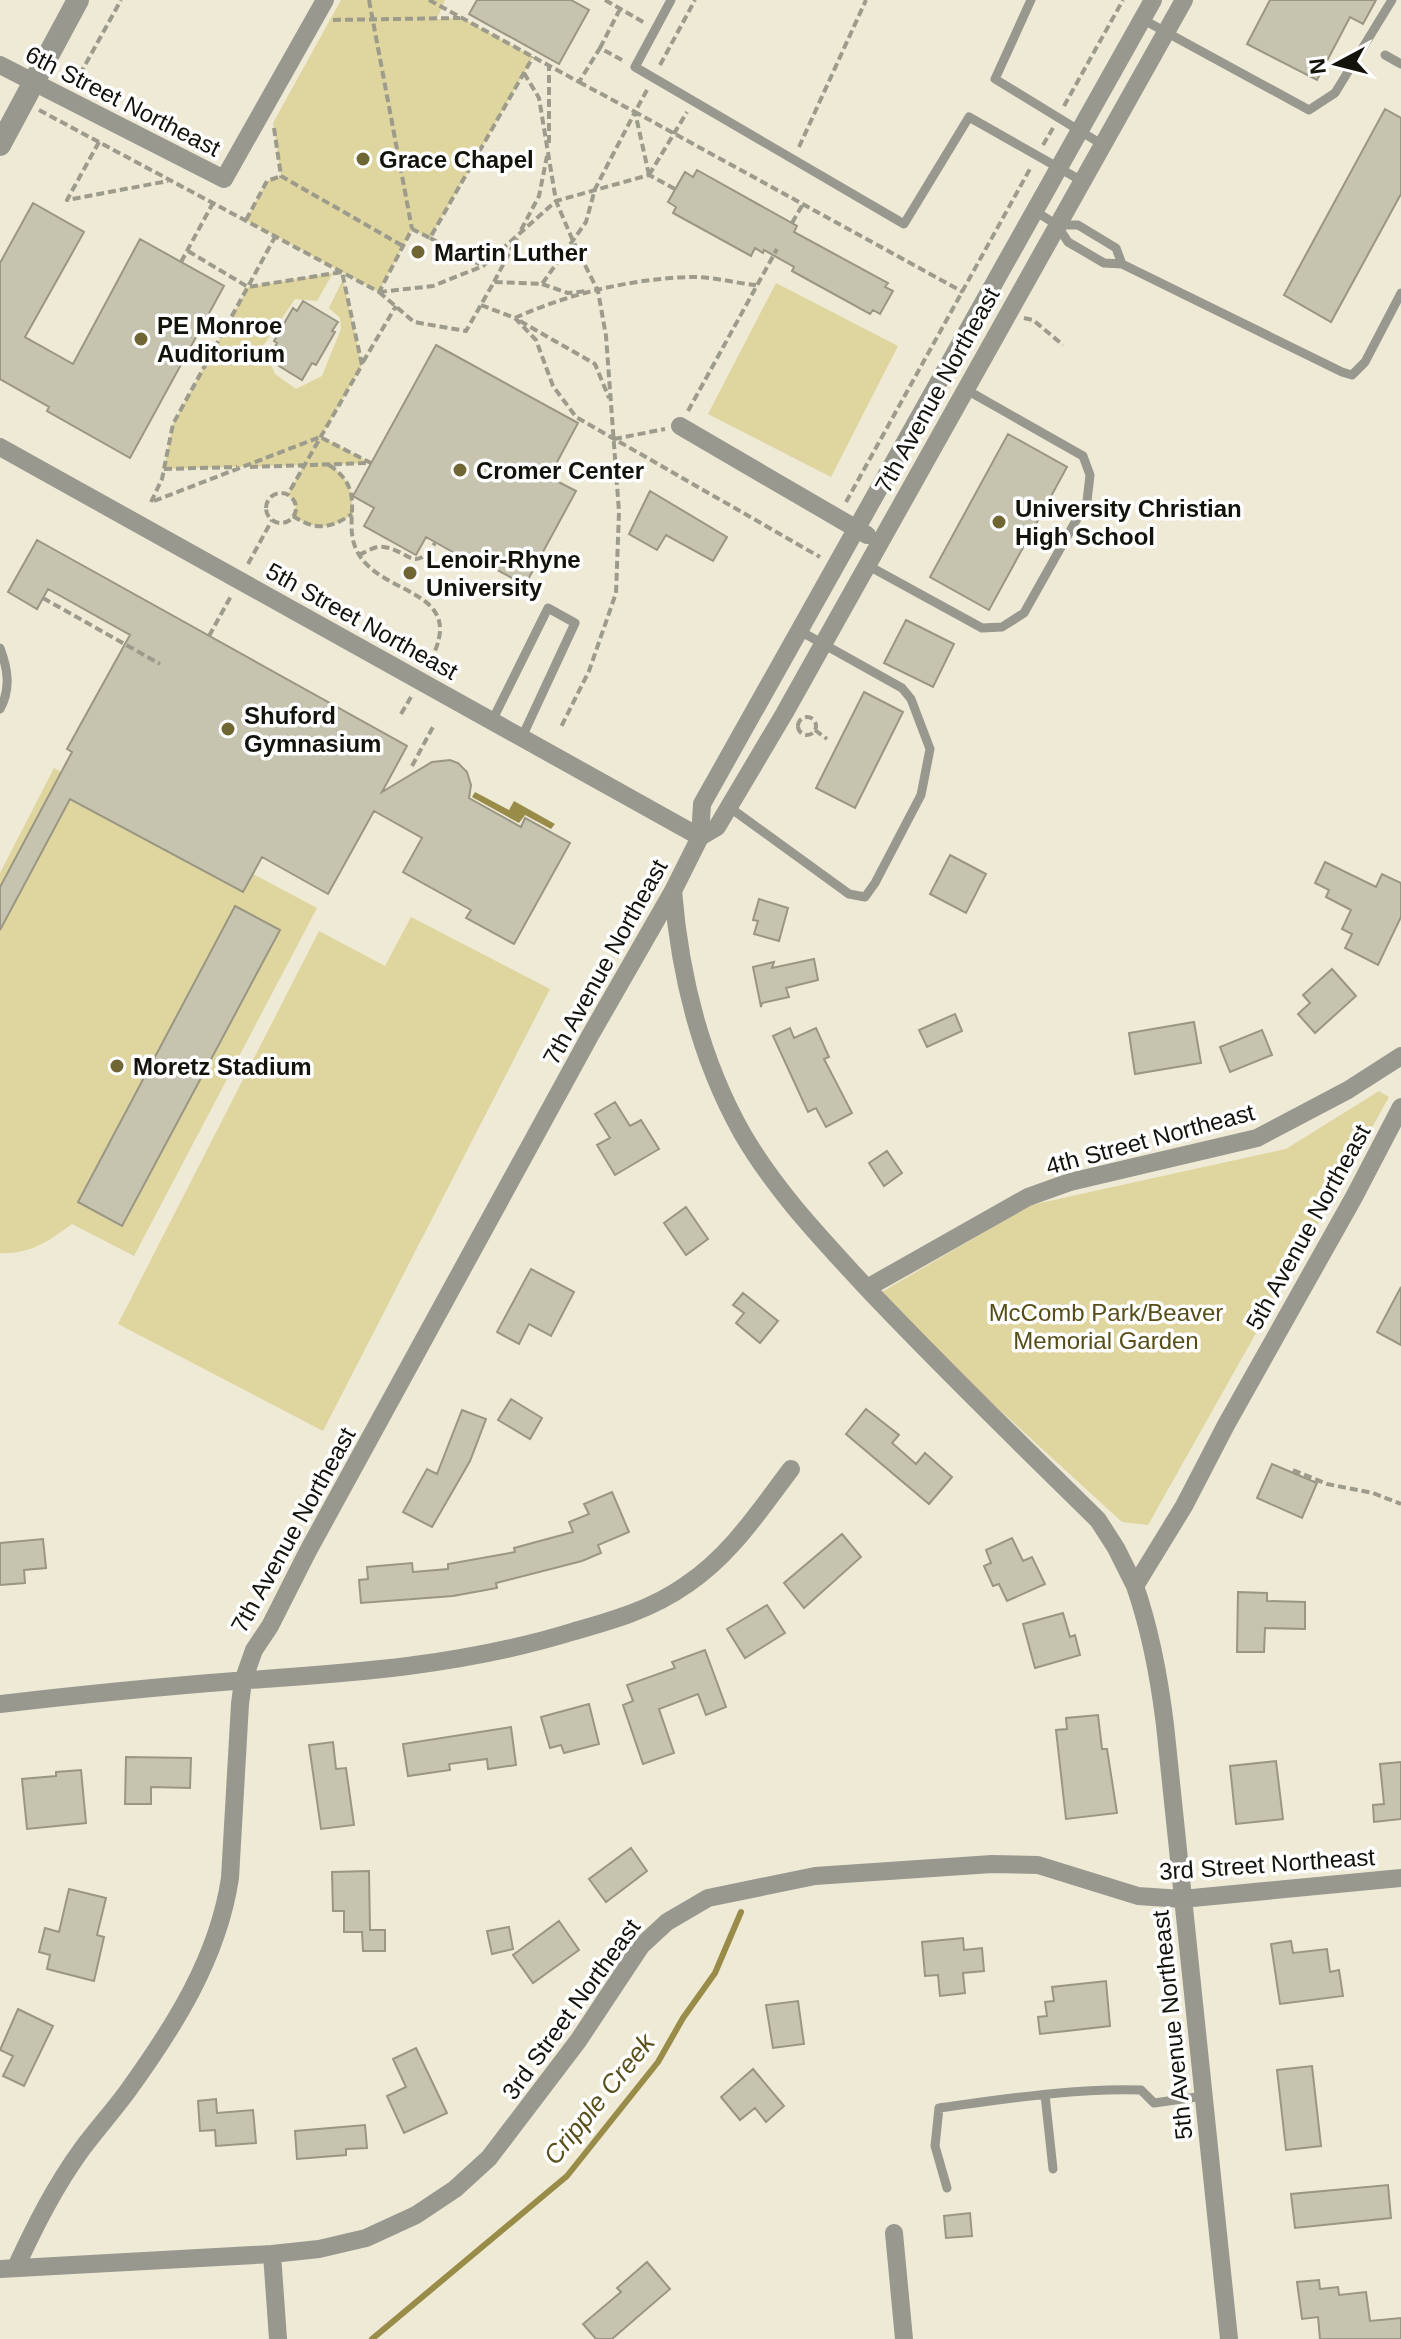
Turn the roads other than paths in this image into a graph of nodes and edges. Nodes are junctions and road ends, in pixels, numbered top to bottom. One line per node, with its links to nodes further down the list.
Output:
1 (78, 0): 13 (street)
2 (671, 0): 17 (lane)
3 (1031, 0): 14 (lane)
4 (1153, 0): 8 (street, 7th Avenue Northeast)
5 (1184, 0): 9 (street, 7th Avenue Northeast)
6 (1392, 0): 9 (lane)
7 (330, 5): 13 (street, 6th Street Northeast)
8 (1142, 19): 9 (lane); 14 (street, 7th Avenue Northeast)
9 (1166, 33): 16 (street, 7th Avenue Northeast)
10 (1385, 55): 11 (lane)
11 (1401, 64)
12 (0, 65): 13 (street, 6th Street Northeast)
13 (29, 92): 15 (street)
14 (1079, 131): 16 (lane); 17 (street, 7th Avenue Northeast)
15 (0, 145)
16 (1103, 145): 18 (street, 7th Avenue Northeast)
17 (1059, 168): 18 (lane); 19 (street, 7th Avenue Northeast)
18 (1082, 181): 20 (street, 7th Avenue Northeast)
19 (1035, 211): 20 (lane); 26 (street, 7th Avenue Northeast)
20 (1057, 225): 21 (lane); 21 (lane); 23 (street, 7th Avenue Northeast)
21 (1122, 264): 22 (lane)
22 (1401, 293)
23 (965, 389): 27 (street, 7th Avenue Northeast); 28 (lane)
24 (680, 426): 26 (street)
25 (0, 448): 33 (street, 5th Street Northeast)
26 (857, 529): 27 (street); 29 (street, 7th Avenue Northeast)
27 (880, 542): 28 (street, 7th Avenue Northeast)
28 (867, 565): 30 (street, 7th Avenue Northeast)
29 (800, 631): 30 (lane); 36 (street, 7th Avenue Northeast)
30 (822, 645): 35 (street, 7th Avenue Northeast); 35 (lane)
31 (0, 648): 32 (lane)
32 (0, 709)
33 (492, 721): 34 (street, 5th Street Northeast); 34 (lane)
34 (522, 737): 36 (street, 5th Street Northeast)
35 (729, 807): 36 (street, 7th Avenue Northeast)
36 (700, 837): 37 (street, 7th Avenue Northeast)
37 (673, 891): 40 (street); 43 (street, 7th Avenue Northeast)
38 (1401, 1056): 40 (street, 4th Street Northeast)
39 (1401, 1107): 42 (street, 5th Avenue Northeast)
40 (867, 1288): 42 (street)
41 (791, 1469): 43 (street)
42 (1135, 1586): 46 (street, 5th Avenue Northeast)
43 (243, 1681): 44 (street); 53 (street, 7th Avenue Northeast)
44 (0, 1704)
45 (1401, 1878): 46 (street, 3rd Street Northeast)
46 (1182, 1899): 48 (street, 5th Avenue Northeast); 52 (street, 3rd Street Northeast)
47 (1045, 2095): 48 (lane); 49 (lane); 50 (lane)
48 (1204, 2096): 56 (street, 5th Avenue Northeast)
49 (1053, 2169)
50 (947, 2188)
51 (894, 2233): 55 (street)
52 (272, 2254): 53 (street, 3rd Street Northeast); 54 (street)
53 (8, 2268)
54 (278, 2339)
55 (904, 2339)
56 (1229, 2339)

